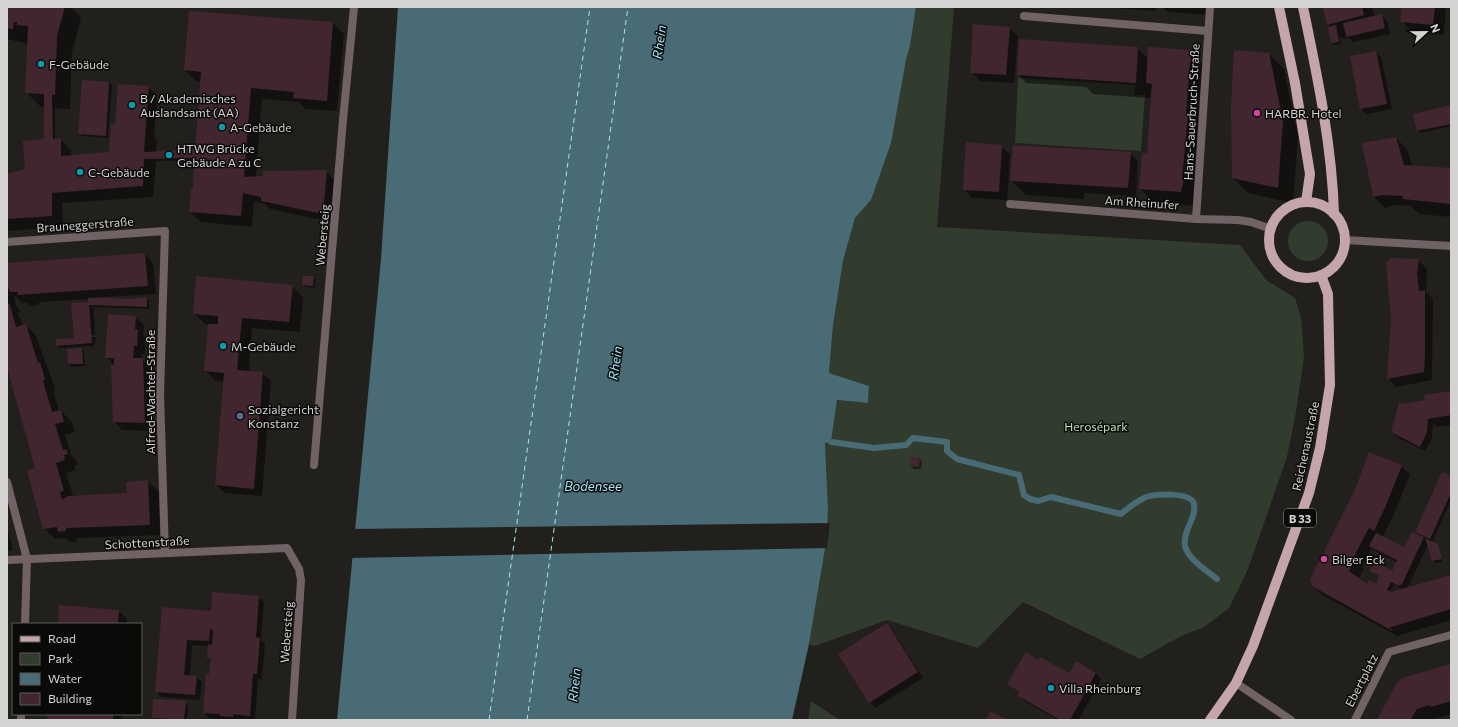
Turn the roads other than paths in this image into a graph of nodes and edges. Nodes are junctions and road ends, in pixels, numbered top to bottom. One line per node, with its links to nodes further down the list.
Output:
1 (354, 7): 17 (street, Webersteig)
2 (1210, 7): 6 (street, Hans-Sauerbruch-Straße)
3 (1279, 7): 7 (main road)
4 (1303, 7): 9 (main road)
5 (1024, 16): 6 (street, Hans-Sauerbruch-Straße)
6 (1208, 31): 10 (street, Hans-Sauerbruch-Straße)
7 (1306, 202): 9 (main road); 11 (main road)
8 (1010, 204): 10 (street, Am Rheinufer)
9 (1334, 214): 13 (main road)
10 (1196, 219): 11 (street, Am Rheinufer)
11 (1271, 229): 16 (main road)
12 (165, 231): 14 (street, Brauneggerstraße); 20 (street, Alfred-Wachtel-Straße)
13 (1345, 240): 15 (street); 16 (main road)
14 (7, 242)
15 (1451, 246)
16 (1321, 276): 25 (main road, Reichenaustraße / B 33)
17 (314, 465)
18 (7, 482): 21 (street)
19 (287, 548): 20 (street, Schottenstraße); 26 (street, Webersteig)
20 (164, 553): 21 (street, Schottenstraße)
21 (27, 559): 22 (street, Schottenstraße); 23 (street)
22 (7, 560)
23 (25, 623)
24 (1451, 635): 29 (street, Ebertplatz)
25 (1236, 683): 27 (main road, B 33); 28 (street)
26 (292, 720)
27 (1210, 720)
28 (1291, 720)
29 (1355, 720)

